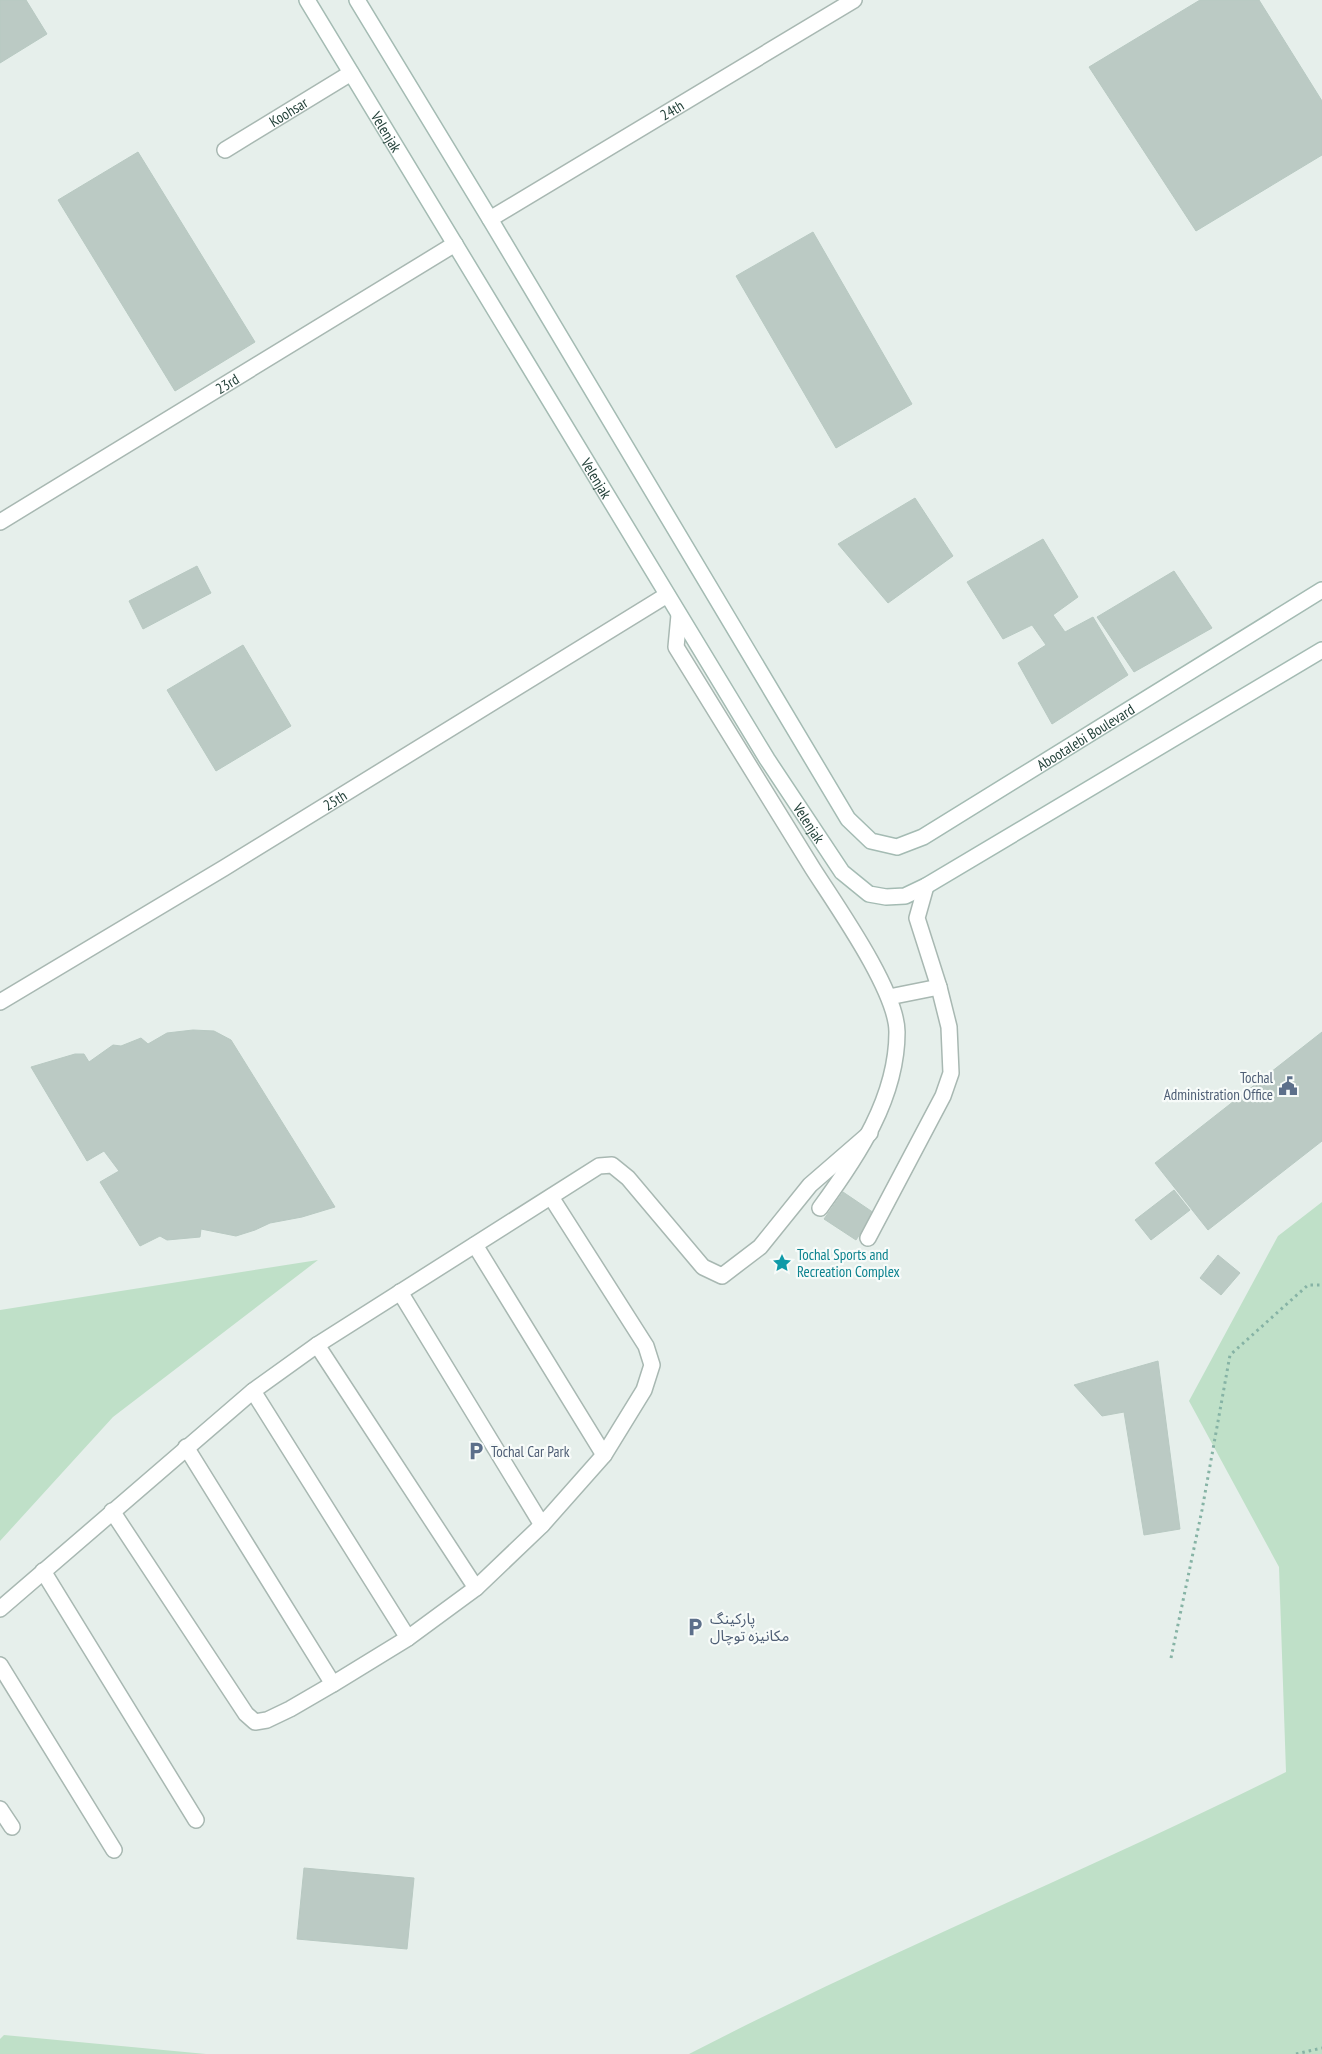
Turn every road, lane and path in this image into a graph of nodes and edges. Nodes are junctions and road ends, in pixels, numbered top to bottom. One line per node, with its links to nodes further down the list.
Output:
1 (307, 0): 4 (main road, Velenjak)
2 (357, 0): 6 (main road)
3 (854, 0): 6 (main road, 24th)
4 (351, 73): 5 (main road, Koohsar); 7 (main road, Velenjak)
5 (226, 150)
6 (490, 219): 9 (main road, Abootalebi Boulevard)
7 (455, 244): 8 (main road, 23rd); 10 (main road, Velenjak)
8 (0, 522)
9 (1322, 590)
10 (667, 595): 11 (main road, Velenjak); 16 (main road, 25th)
11 (679, 615): 13 (main road, Velenjak); 15 (main road)
12 (1322, 650): 13 (main road)
13 (926, 886): 14 (main road)
14 (939, 988): 15 (main road); 20 (main road)
15 (889, 997): 17 (main road)
16 (0, 1002)
17 (870, 1133): 18 (main road); 19 (main road)
18 (551, 1197): 21 (main road); 27 (main road)
19 (820, 1208)
20 (868, 1238)
21 (476, 1245): 23 (main road); 27 (main road)
22 (1322, 1285): 34 (path)
23 (400, 1292): 24 (main road); 29 (main road)
24 (317, 1345): 25 (main road); 31 (main road)
25 (253, 1391): 26 (main road); 33 (main road)
26 (186, 1447): 28 (main road); 36 (main road)
27 (604, 1454): 29 (main road)
28 (112, 1511): 30 (main road); 36 (main road)
29 (542, 1524): 31 (main road)
30 (43, 1571): 32 (main road); 38 (main road)
31 (476, 1588): 33 (main road)
32 (0, 1609)
33 (408, 1638): 36 (main road)
34 (1171, 1658)
35 (0, 1665): 40 (main road)
36 (333, 1684)
37 (0, 1809): 39 (main road)
38 (196, 1820)
39 (12, 1827)
40 (114, 1850)
41 (1322, 2048): 42 (path)
42 (1296, 2054)

